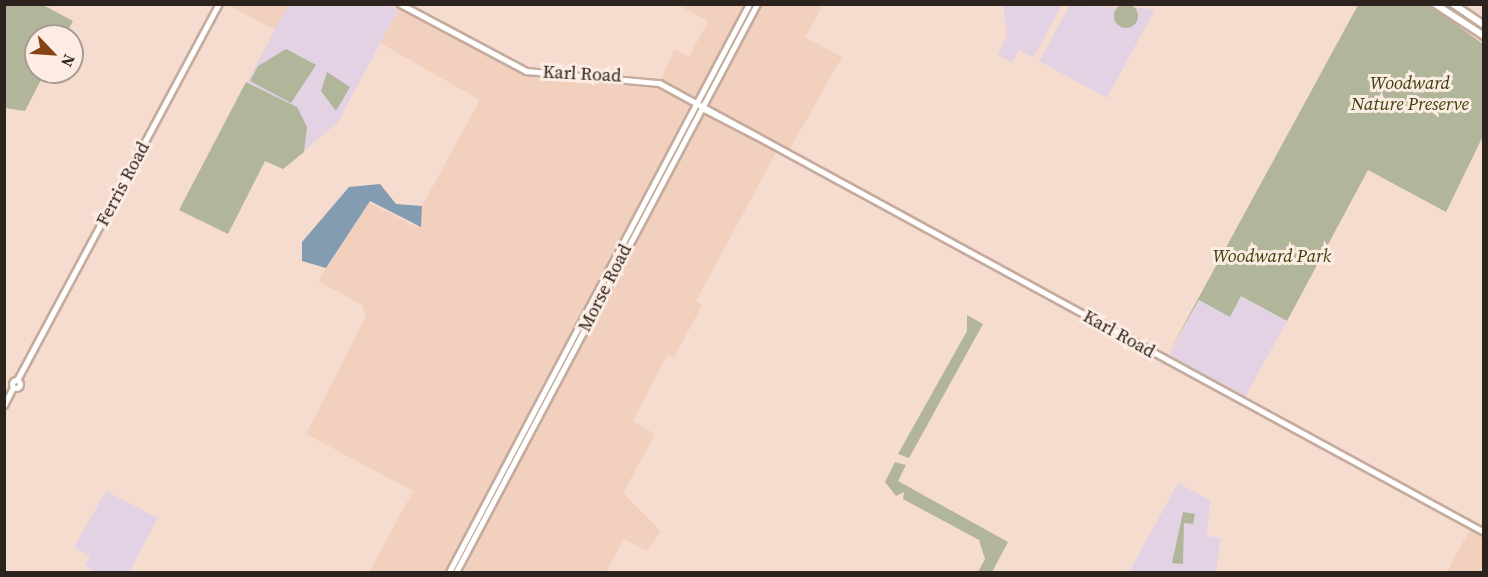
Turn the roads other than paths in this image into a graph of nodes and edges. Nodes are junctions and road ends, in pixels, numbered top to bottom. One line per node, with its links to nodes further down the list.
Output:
1 (219, 4): 12 (main road, Ferris Road)
2 (400, 4): 10 (main road, Karl Road)
3 (749, 4): 8 (main road); 10 (main road, Morse Road)
4 (757, 4): 8 (main road, Morse Road)
5 (1435, 4): 9 (highway)
6 (1453, 4): 7 (highway)
7 (1484, 25)
8 (741, 33): 11 (main road, Morse Road)
9 (1484, 36)
10 (694, 102): 11 (main road, Karl Road); 13 (main road, Morse Road)
11 (701, 106): 14 (main road, Morse Road); 15 (main road, Karl Road)
12 (6, 403)
13 (490, 496): 14 (main road); 16 (main road, Morse Road)
14 (480, 528): 17 (main road, Morse Road)
15 (1484, 532)
16 (449, 573)
17 (456, 573)

